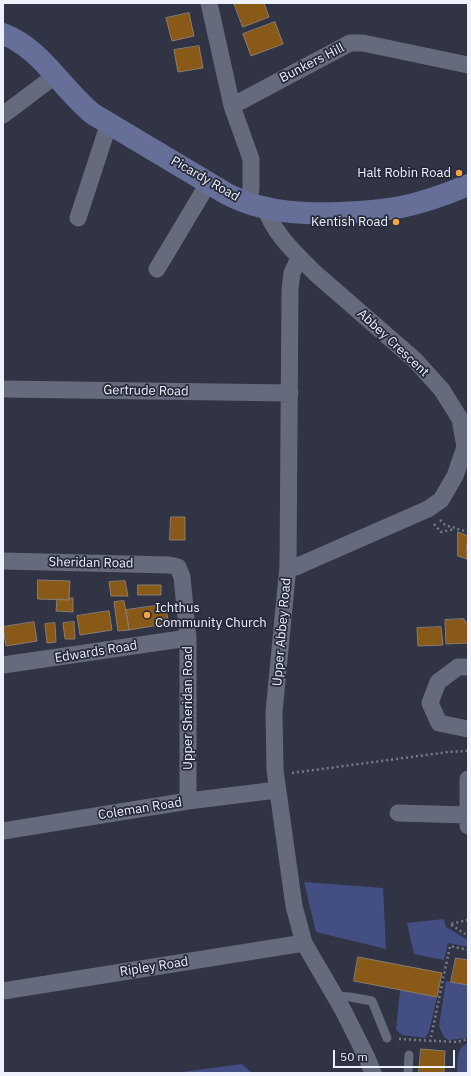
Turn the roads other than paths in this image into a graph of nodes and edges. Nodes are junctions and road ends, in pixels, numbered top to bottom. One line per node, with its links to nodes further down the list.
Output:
1 (209, 3): 5 (street)
2 (3, 34): 4 (main road, Picardy Road)
3 (468, 65): 5 (street, Bunkers Hill)
4 (56, 75): 6 (street); 7 (main road, Picardy Road)
5 (232, 106): 10 (street)
6 (3, 115)
7 (109, 123): 8 (main road, Picardy Road); 11 (street)
8 (209, 182): 10 (main road, Picardy Road); 13 (street)
9 (468, 185): 10 (main road, Picardy Road)
10 (256, 205): 12 (street, Abbey Crescent)
11 (78, 218)
12 (299, 258): 15 (street, Upper Abbey Road); 16 (street, Abbey Crescent)
13 (157, 269)
14 (3, 389): 15 (street, Gertrude Road)
15 (290, 393): 18 (street, Upper Abbey Road)
16 (467, 447): 18 (street, Abbey Crescent)
17 (3, 561): 19 (street, Sheridan Road)
18 (288, 566): 25 (street, Upper Abbey Road)
19 (178, 568): 20 (street, Upper Sheridan Road)
20 (188, 638): 21 (street, Edwards Road); 26 (street, Upper Sheridan Road)
21 (3, 665)
22 (468, 667): 23 (street)
23 (468, 729)
24 (468, 779): 28 (street)
25 (277, 790): 26 (street, Coleman Road); 30 (street, Upper Abbey Road)
26 (188, 801): 29 (street, Coleman Road)
27 (398, 813): 28 (street)
28 (468, 821)
29 (3, 831)
30 (304, 943): 31 (street, Ripley Road); 32 (street, Upper Abbey Road)
31 (3, 991)
32 (336, 996): 33 (lane); 35 (street, Upper Abbey Road)
33 (387, 1038)
34 (409, 1055): 36 (lane)
35 (373, 1073)
36 (408, 1073)

